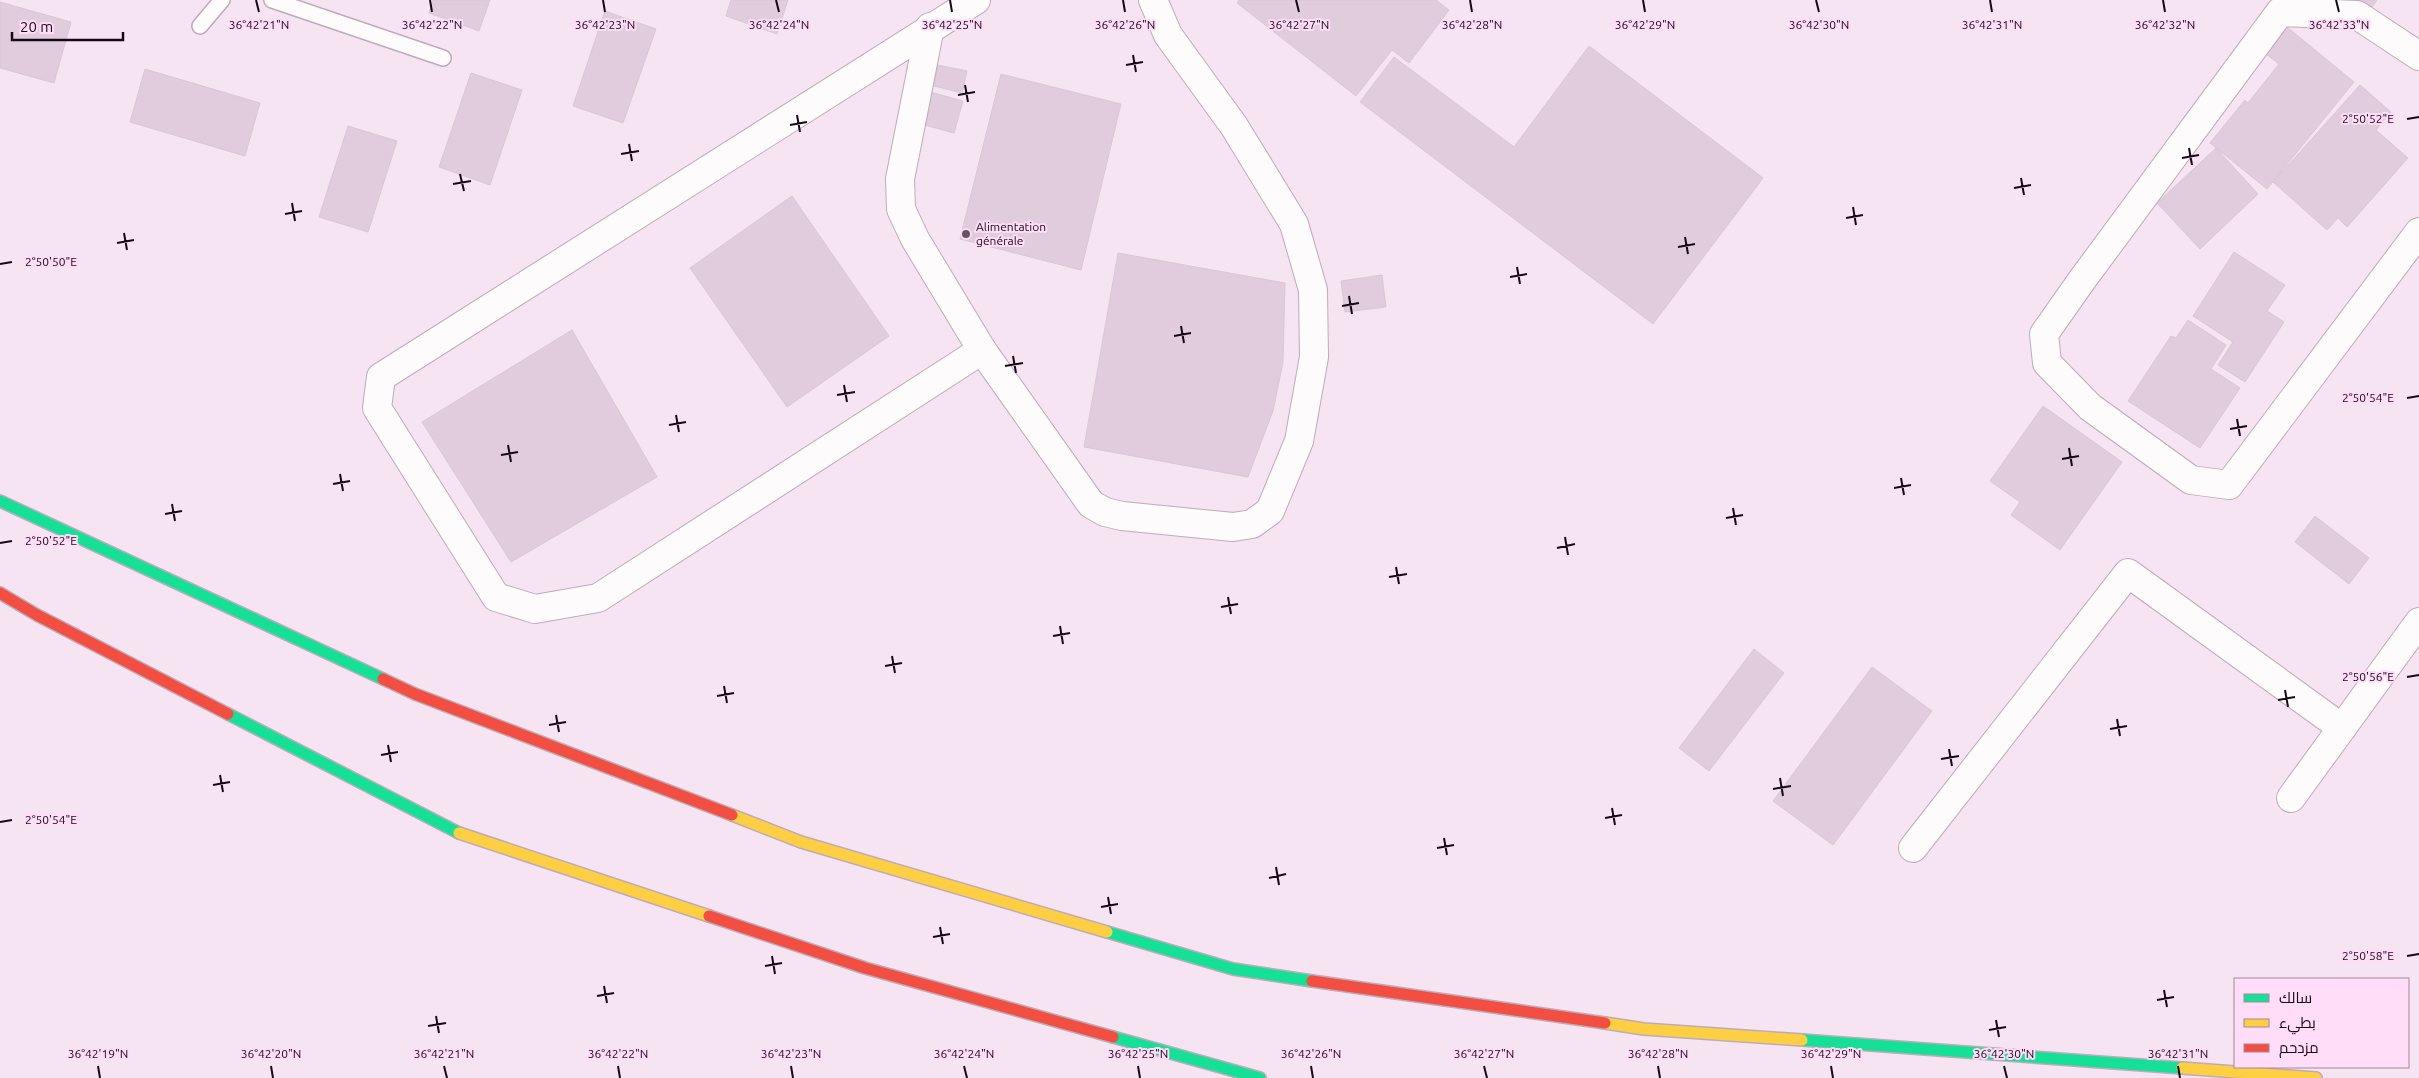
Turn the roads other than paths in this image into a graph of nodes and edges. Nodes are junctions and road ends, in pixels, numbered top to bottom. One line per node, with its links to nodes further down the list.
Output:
1 (222, 0): 5 (lane)
2 (272, 0): 8 (lane)
3 (976, 0): 6 (street)
4 (1153, 0): 10 (street)
5 (200, 26)
6 (930, 28): 10 (street); 10 (street)
7 (2419, 56): 9 (street)
8 (443, 58)
9 (2419, 232)
10 (982, 350)
11 (0, 501): 18 (highway)
12 (0, 593): 17 (highway)
13 (2419, 622): 14 (street)
14 (2342, 728): 15 (street); 16 (street)
15 (2292, 798)
16 (1913, 848)
17 (1260, 1078)
18 (2316, 1078)

